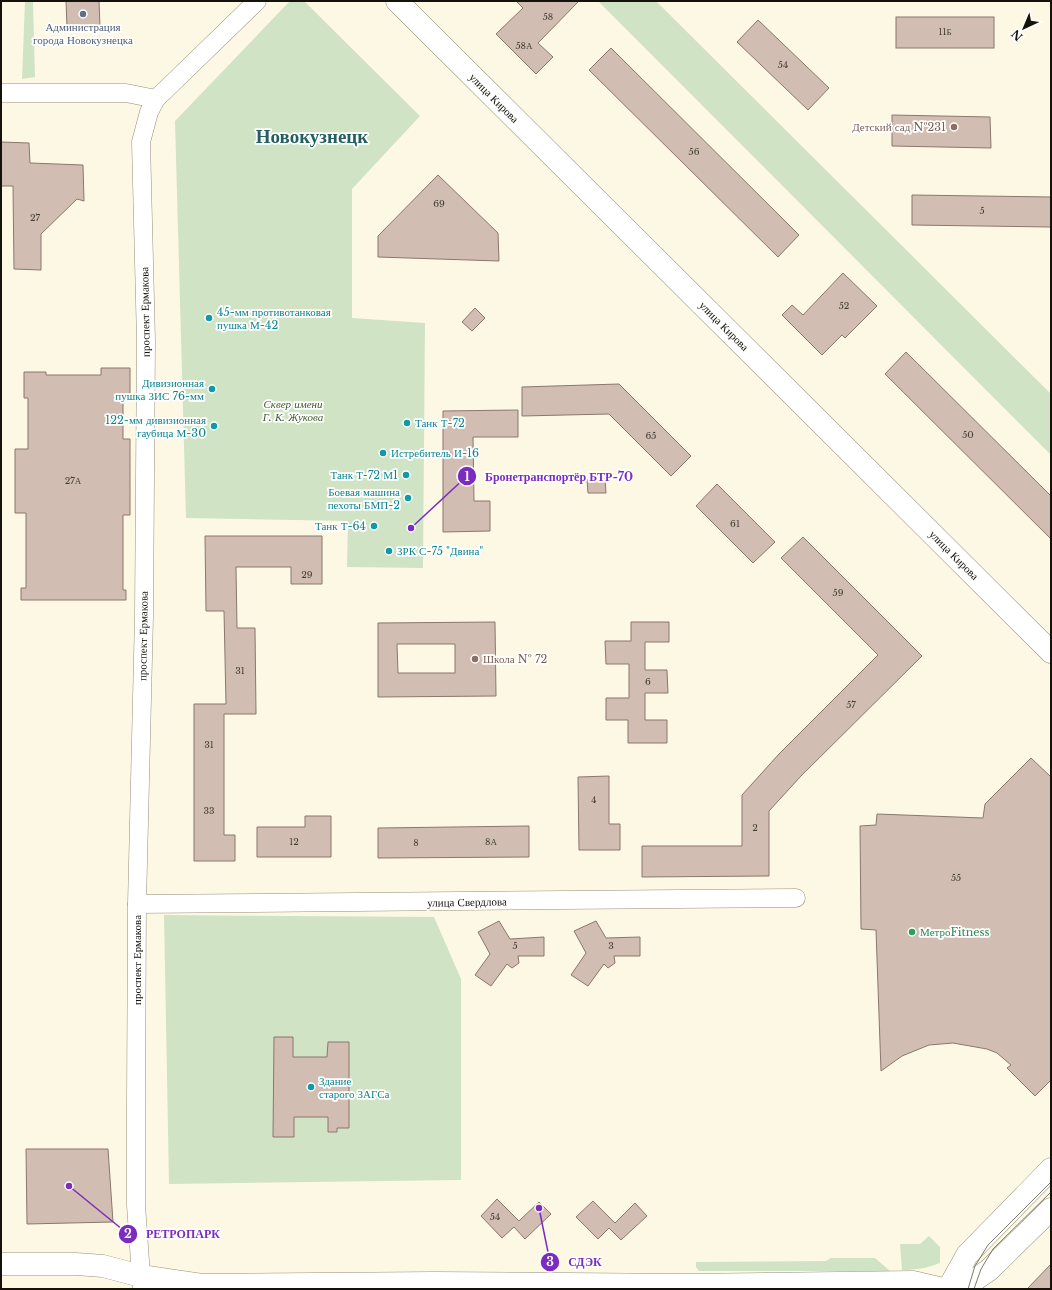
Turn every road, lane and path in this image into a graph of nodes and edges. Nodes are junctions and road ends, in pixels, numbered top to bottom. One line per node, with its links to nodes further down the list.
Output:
1 (239, 1): 4 (street)
2 (257, 1): 4 (street, проспект Ермакова)
3 (397, 1): 7 (main road, улица Кирова)
4 (237, 21): 6 (street, проспект Ермакова)
5 (1, 93): 6 (street)
6 (156, 98): 9 (street, проспект Ермакова)
7 (1051, 652)
8 (796, 898): 9 (street, улица Свердлова)
9 (137, 904): 15 (street, проспект Ермакова)
10 (1051, 1169): 12 (main road)
11 (1051, 1209): 14 (main road)
12 (967, 1255): 16 (main road); 18 (main road)
13 (1, 1264): 15 (main road)
14 (989, 1270): 18 (main road); 19 (main road)
15 (142, 1282): 16 (main road)
16 (918, 1286): 17 (main road)
17 (943, 1289)
18 (950, 1289)
19 (976, 1289)

